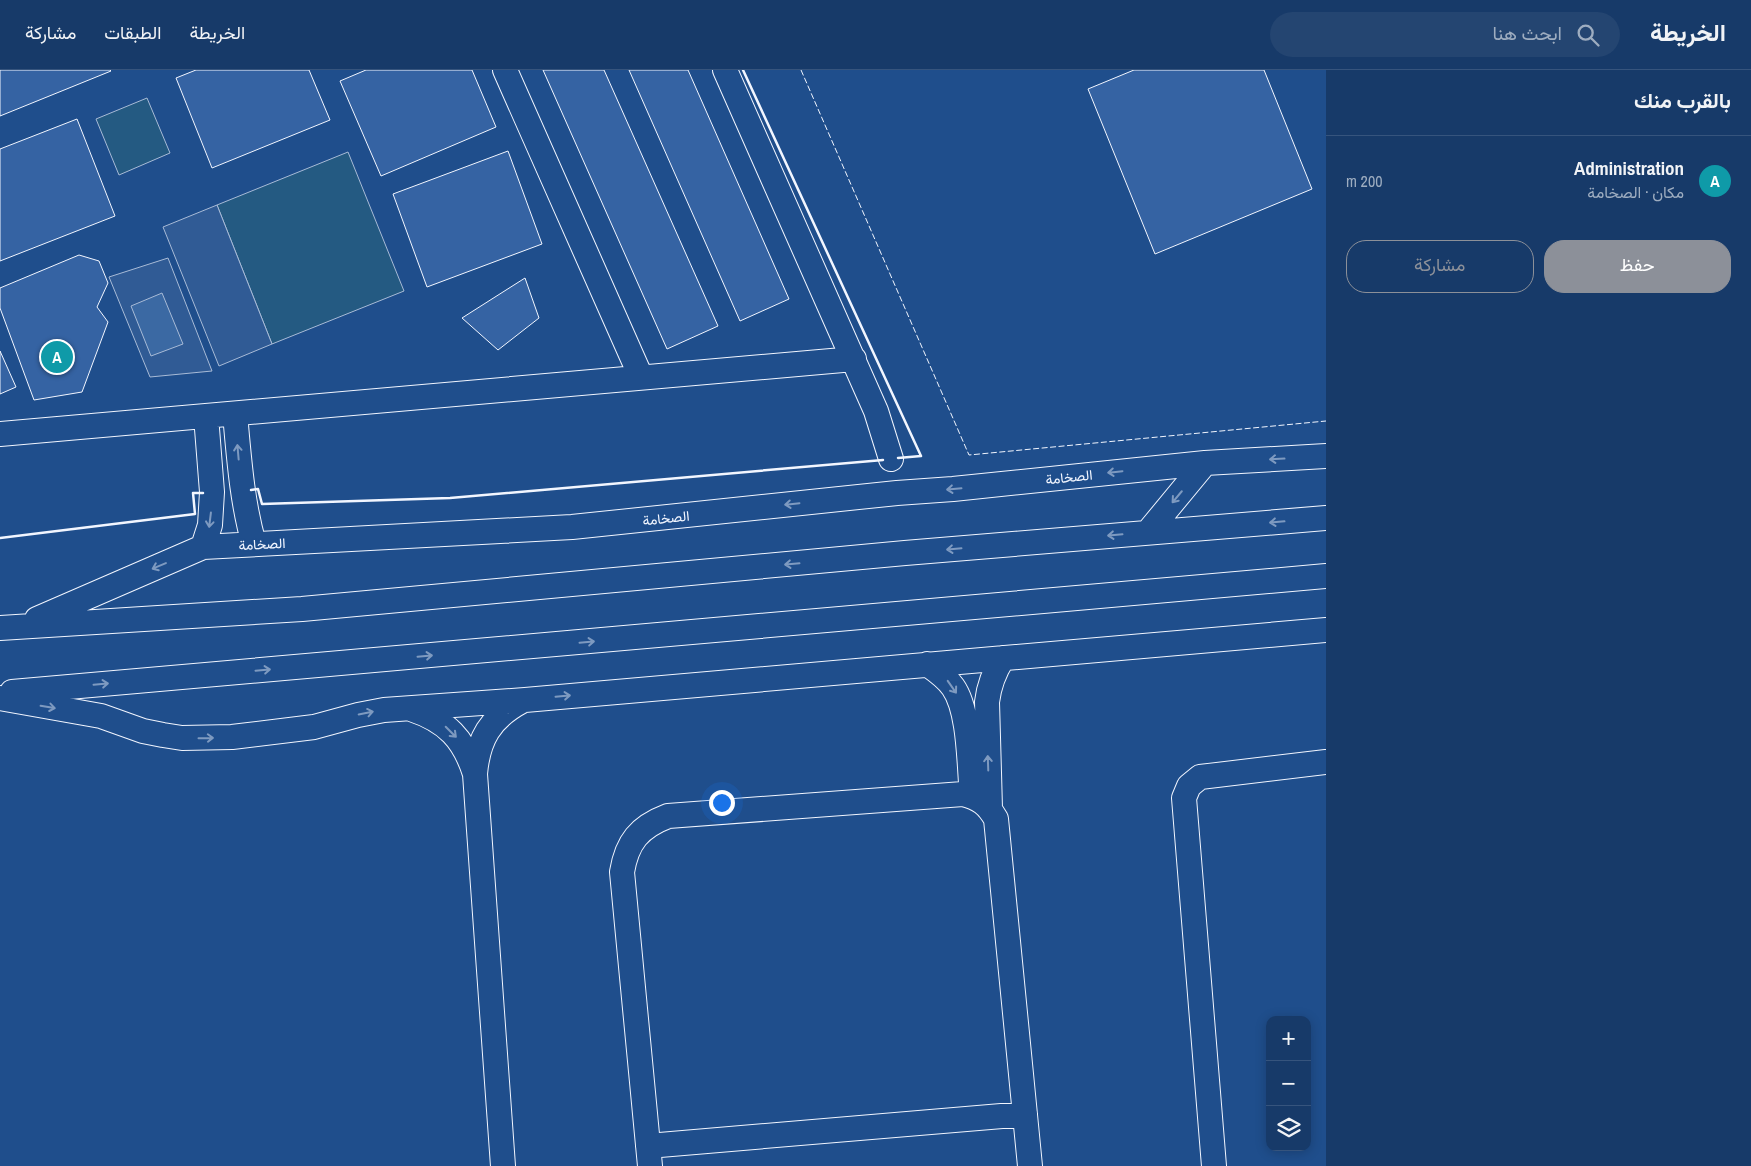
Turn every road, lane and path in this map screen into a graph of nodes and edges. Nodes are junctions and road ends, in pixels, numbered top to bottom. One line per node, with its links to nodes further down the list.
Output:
1 (505, 70): 4 (street)
2 (725, 70): 3 (street)
3 (854, 359): 4 (street); 9 (street)
4 (641, 377): 5 (street)
5 (235, 414): 6 (street); 13 (street, one-way to 5)
6 (206, 416): 7 (street); 14 (street, one-way to 14)
7 (0, 434)
8 (1326, 456): 10 (street, الصخامة, one-way to 10)
9 (891, 459)
10 (1206, 463): 12 (street, one-way to 12); 13 (street, الصخامة, one-way to 13)
11 (1326, 518): 12 (street, one-way to 12)
12 (1148, 532): 16 (street, one-way to 16)
13 (254, 544): 14 (street, الصخامة)
14 (203, 547): 16 (street, الصخامة, one-way to 16)
15 (1326, 576): 20 (street, one-way to 15)
16 (10, 627)
17 (1326, 630): 18 (street)
18 (1003, 658): 19 (street); 26 (street, one-way to 18)
19 (927, 664): 22 (street, one-way to 19); 26 (street, one-way to 26)
20 (0, 693)
21 (0, 698): 23 (street, one-way to 23)
22 (525, 700): 23 (street); 25 (street)
23 (410, 708): 25 (street, one-way to 25)
24 (1326, 762): 31 (street)
25 (474, 774): 29 (street)
26 (981, 802): 27 (street); 28 (street)
27 (1025, 1114): 28 (street); 30 (street)
28 (649, 1156)
29 (503, 1166)
30 (1030, 1166)
31 (1214, 1166)

